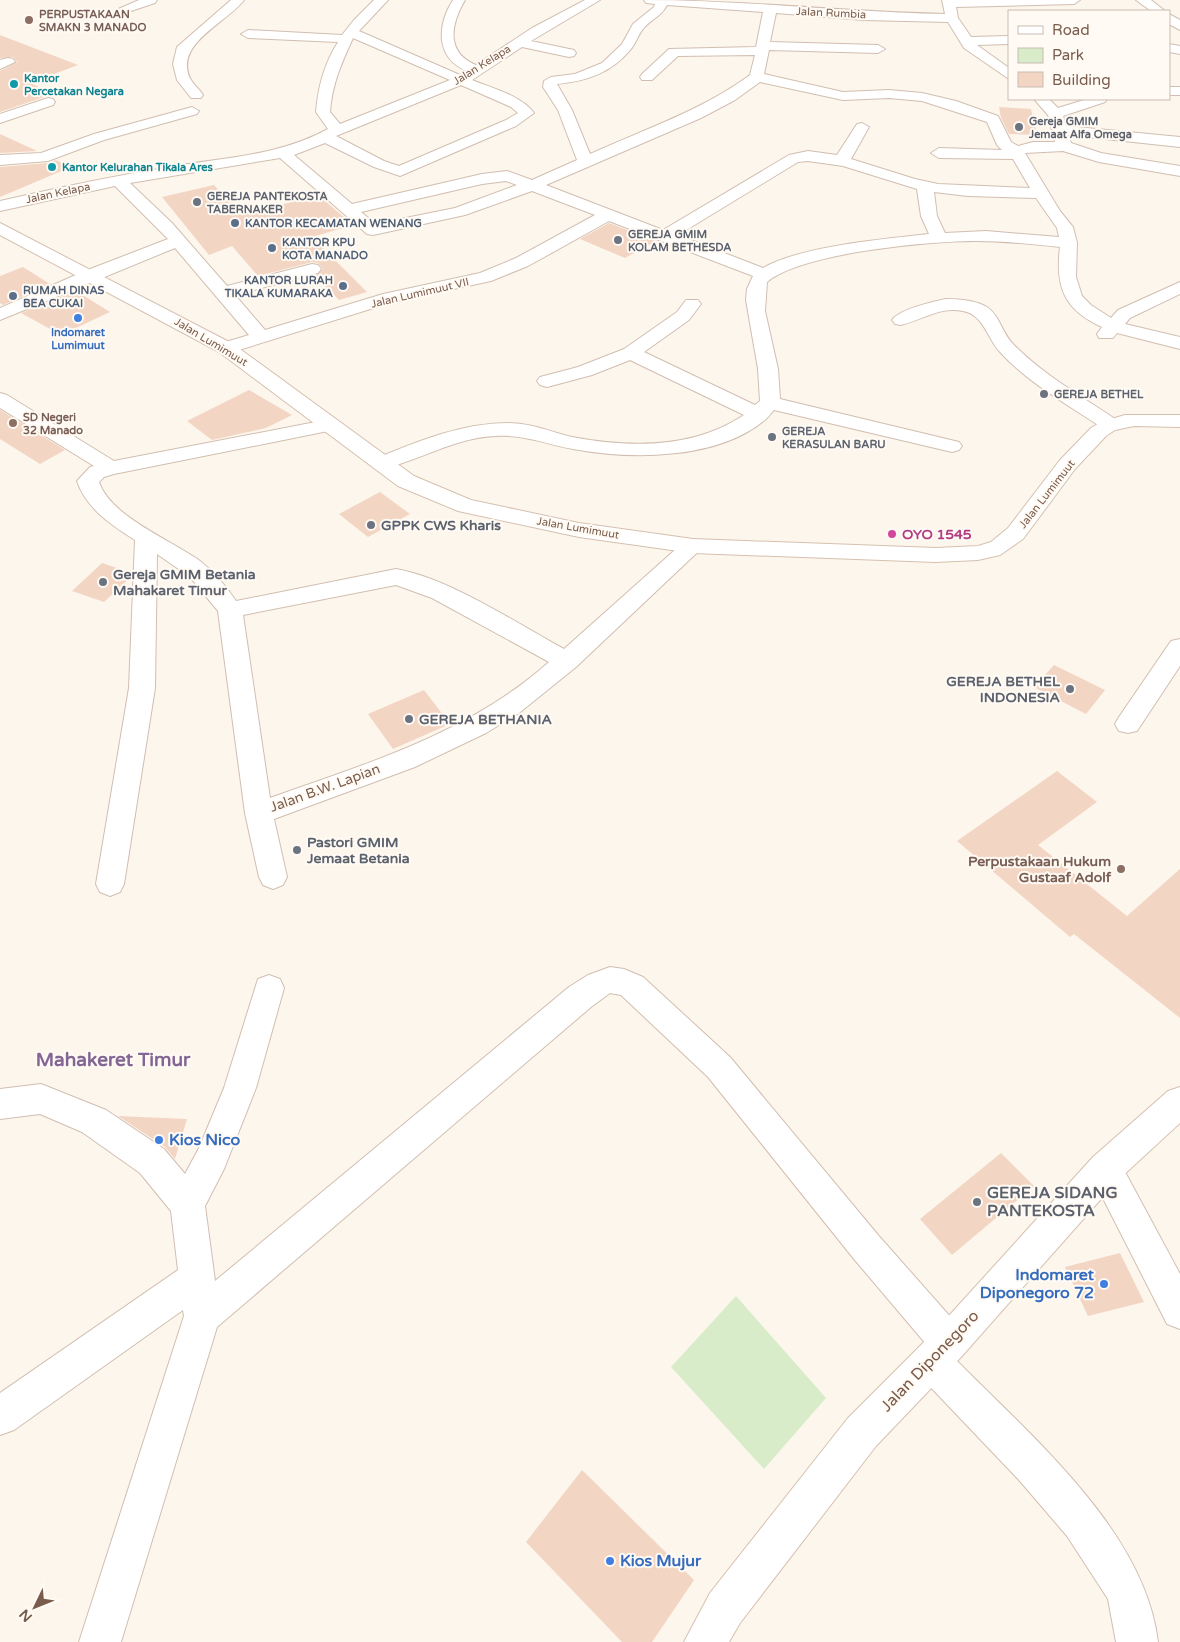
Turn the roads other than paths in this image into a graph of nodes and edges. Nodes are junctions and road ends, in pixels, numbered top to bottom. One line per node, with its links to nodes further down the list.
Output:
1 (151, 0): 11 (street)
2 (238, 0): 29 (street)
3 (382, 0): 17 (street)
4 (458, 0): 24 (street)
5 (594, 0): 20 (street, Jalan Kelapa)
6 (867, 0): 14 (street)
7 (1072, 0): 10 (street)
8 (1142, 0): 13 (street)
9 (656, 1): 12 (street, Jalan Rumbia); 45 (street)
10 (949, 2): 15 (street)
11 (122, 10)
12 (770, 10): 14 (street, Jalan Rumbia); 21 (street)
13 (1157, 10)
14 (864, 16): 15 (street, Jalan Rumbia)
15 (952, 18): 18 (street)
16 (248, 34): 17 (street)
17 (348, 35): 28 (street); 38 (street)
18 (967, 40): 19 (street); 25 (street)
19 (1008, 40)
20 (519, 42): 23 (street); 24 (street, Jalan Kelapa)
21 (762, 48): 22 (street); 26 (street); 27 (street)
22 (878, 49)
23 (569, 53)
24 (478, 70): 28 (street, Jalan Kelapa)
25 (1008, 74)
26 (647, 76)
27 (757, 77): 41 (street); 45 (street)
28 (460, 81): 38 (street, Jalan Kelapa); 38 (street)
29 (196, 94)
30 (1042, 100): 34 (street)
31 (1097, 100): 34 (street)
32 (48, 102): 35 (street)
33 (192, 112): 44 (street)
34 (1055, 114): 37 (street)
35 (0, 119)
36 (862, 127): 46 (street)
37 (1061, 130): 39 (street); 40 (street)
38 (331, 134): 43 (street, Jalan Kelapa)
39 (1180, 142)
40 (1064, 146): 41 (street); 47 (street)
41 (1016, 152): 42 (street); 51 (street)
42 (939, 153)
43 (284, 154): 48 (street, Jalan Kelapa); 53 (street)
44 (0, 160)
45 (586, 161): 49 (street)
46 (841, 162): 50 (street); 56 (street)
47 (1180, 171)
48 (117, 180): 52 (street, Jalan Kelapa); 58 (street)
49 (531, 186): 53 (street); 53 (street); 54 (street)
50 (925, 186): 51 (street); 57 (street)
51 (1043, 193): 59 (street)
52 (0, 206)
53 (351, 209)
54 (606, 216): 56 (street); 69 (street, Jalan Lumimuut VII)
55 (0, 228): 62 (street, Jalan Lumimuut)
56 (663, 237): 61 (street)
57 (939, 239): 59 (street); 61 (street)
58 (178, 241): 62 (street); 64 (street)
59 (1069, 243): 68 (street)
60 (312, 269): 64 (street)
61 (764, 274): 75 (street)
62 (91, 275): 66 (street); 71 (street, Jalan Lumimuut)
63 (1180, 287): 68 (street)
64 (223, 293): 69 (street)
65 (692, 304): 72 (street)
66 (0, 316)
67 (901, 320): 78 (street)
68 (1110, 330): 70 (street)
69 (260, 336): 71 (street, Jalan Lumimuut VII)
70 (1180, 342)
71 (226, 348): 77 (street, Jalan Lumimuut)
72 (631, 353): 73 (street); 75 (street)
73 (548, 381)
74 (0, 399): 81 (street)
75 (764, 409): 79 (street); 80 (street)
76 (1180, 421): 78 (street, Jalan Lumimuut)
77 (331, 425): 80 (street, Jalan Lumimuut); 81 (street, Jalan B.W. Lapian)
78 (1111, 425): 83 (street, Jalan Lumimuut)
79 (952, 446)
80 (382, 463): 83 (street, Jalan Lumimuut)
81 (110, 468): 82 (street, Jalan B.W. Lapian)
82 (146, 539): 84 (street, Jalan B.W. Lapian); 90 (street)
83 (693, 546): 86 (street, Jalan B.W. Lapian)
84 (230, 610): 86 (street); 88 (street, Jalan B.W. Lapian)
85 (1180, 647): 87 (street)
86 (566, 660): 88 (street, Jalan B.W. Lapian)
87 (1128, 724)
88 (259, 813): 89 (street)
89 (273, 876)
90 (110, 884)
91 (269, 988): 95 (street)
92 (1180, 1102): 94 (street, Jalan Diponegoro)
93 (0, 1104): 95 (street)
94 (1106, 1169): 97 (street); 99 (street, Jalan Diponegoro)
95 (187, 1204): 96 (street)
96 (197, 1278): 98 (street); 100 (street)
97 (1180, 1311)
98 (202, 1316): 99 (street); 101 (street)
99 (940, 1352): 102 (street, Jalan Diponegoro); 103 (street)
100 (0, 1416)
101 (100, 1642)
102 (705, 1642)
103 (1137, 1642)

